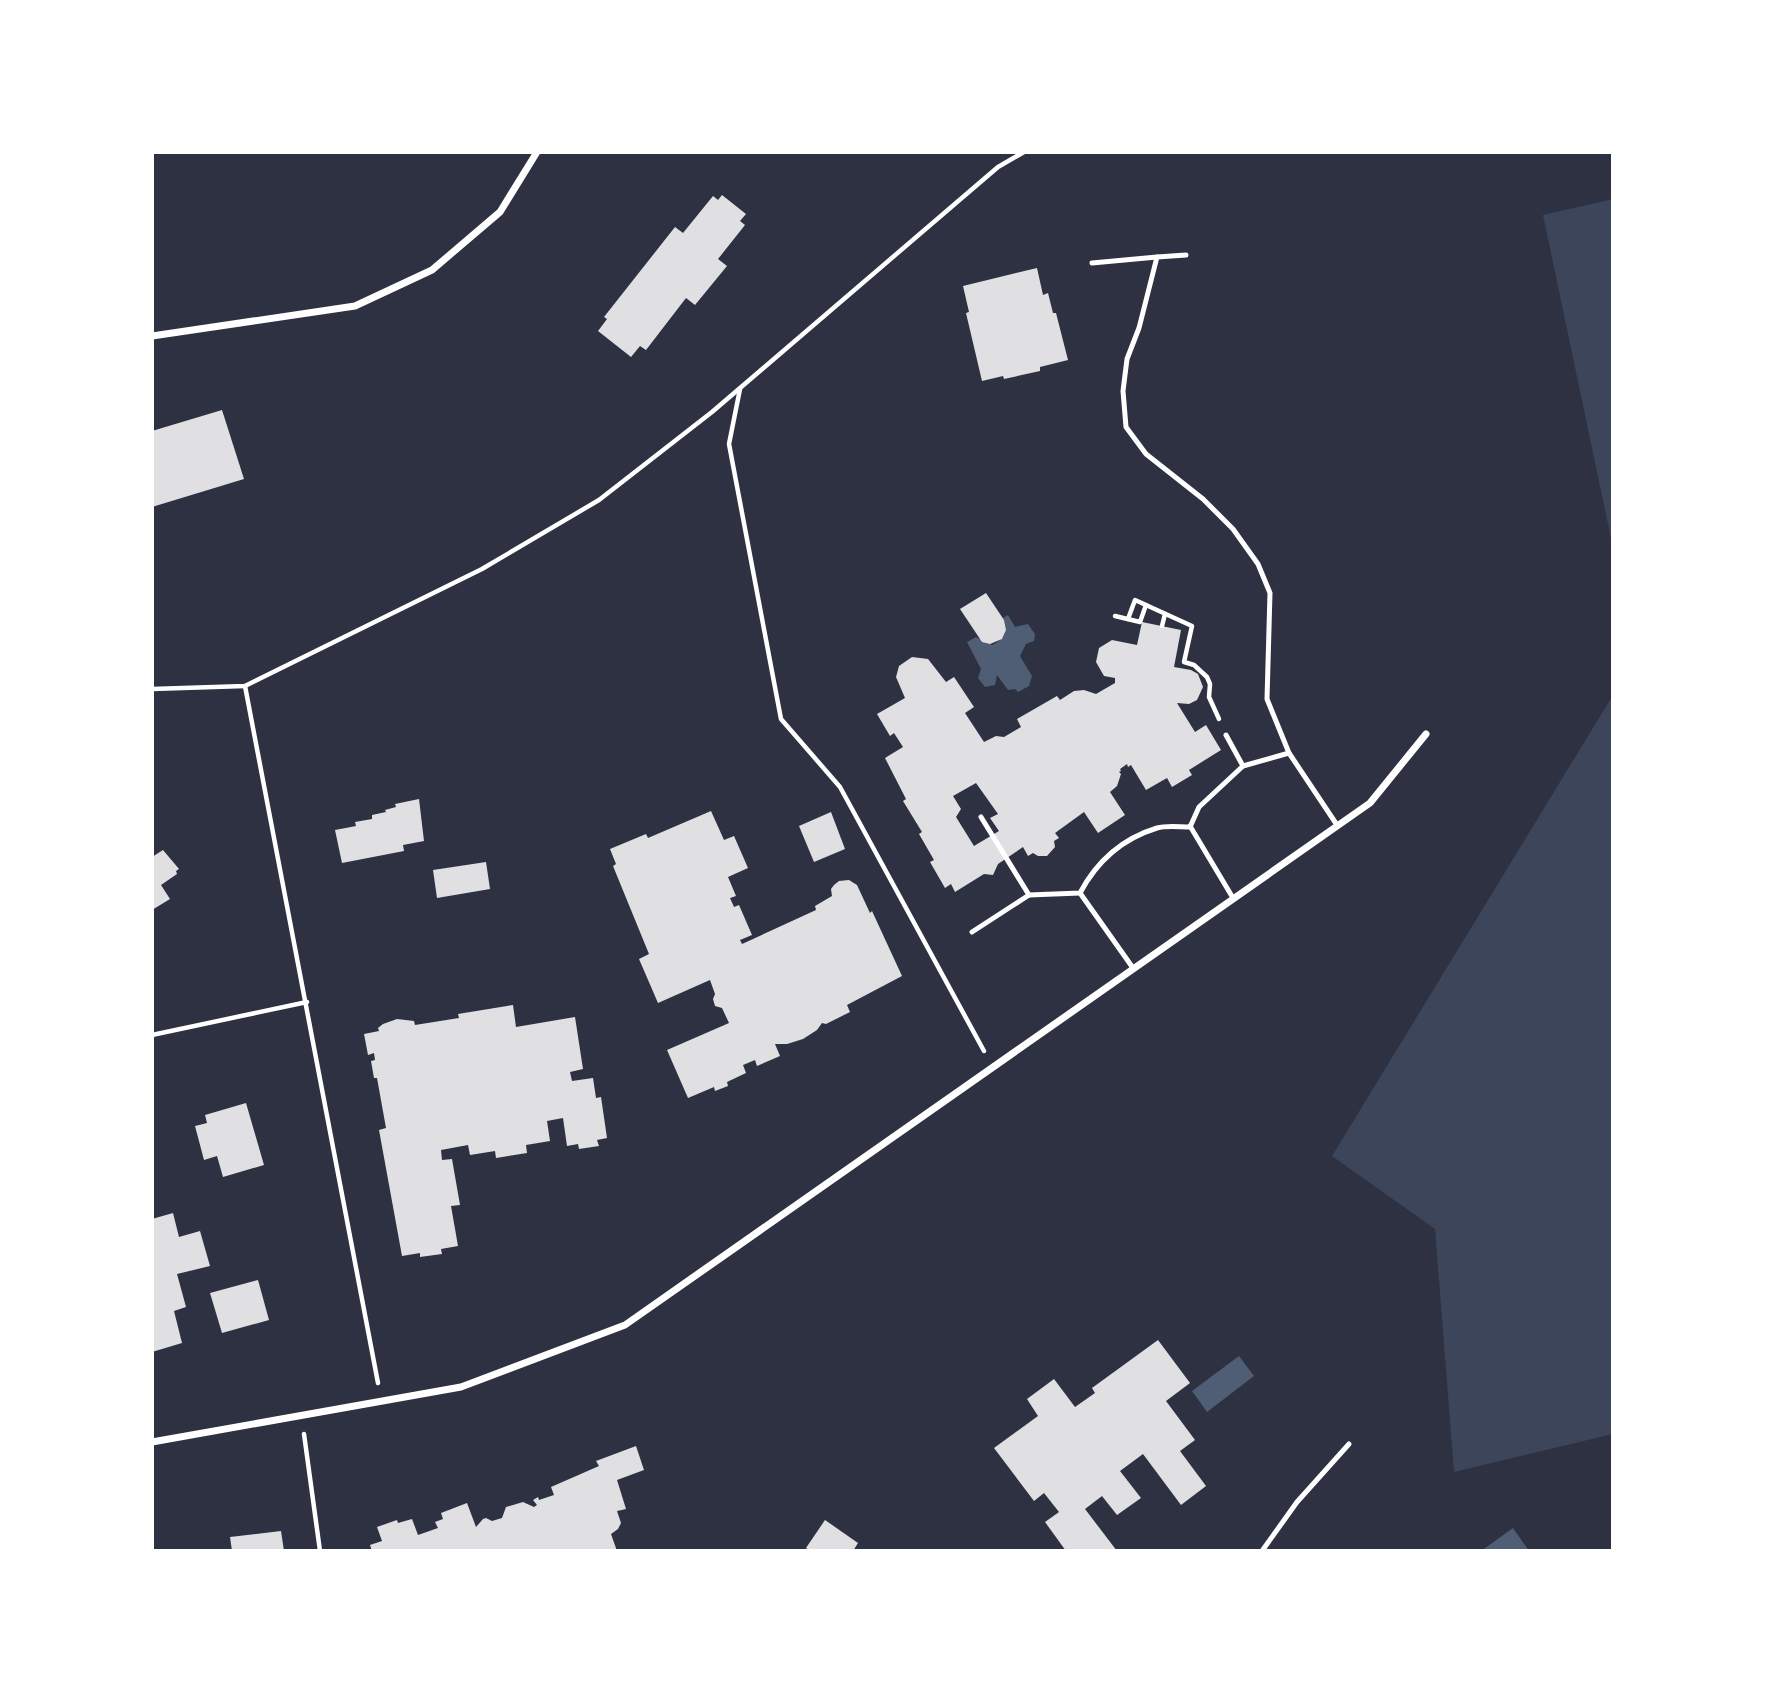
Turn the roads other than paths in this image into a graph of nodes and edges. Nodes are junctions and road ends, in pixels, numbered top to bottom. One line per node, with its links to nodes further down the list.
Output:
1 (537, 152): 5 (street)
2 (1186, 255): 3 (lane)
3 (1157, 257): 4 (lane); 8 (lane)
4 (1092, 263)
5 (152, 336)
6 (1426, 734): 11 (street)
7 (1226, 735): 9 (lane)
8 (1289, 753): 9 (lane); 11 (lane)
9 (1243, 766): 12 (lane)
10 (981, 817): 14 (lane)
11 (1338, 825): 15 (street)
12 (1190, 826): 13 (lane); 15 (lane)
13 (1080, 894): 14 (lane); 17 (lane)
14 (1029, 895): 16 (lane)
15 (1233, 898): 17 (street)
16 (972, 932)
17 (1133, 968): 18 (street)
18 (152, 1442)
19 (1349, 1444): 20 (lane)
20 (1262, 1551)

